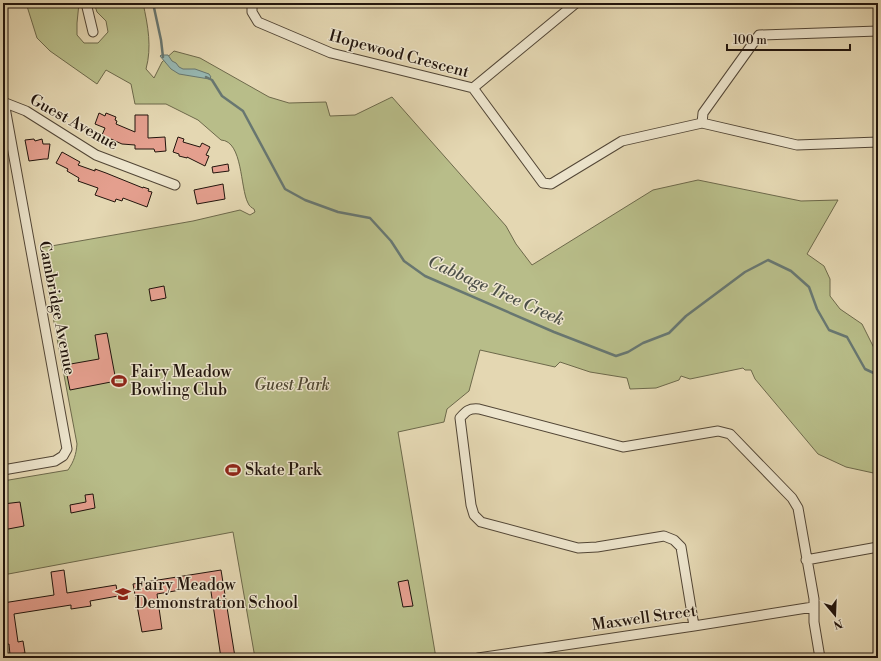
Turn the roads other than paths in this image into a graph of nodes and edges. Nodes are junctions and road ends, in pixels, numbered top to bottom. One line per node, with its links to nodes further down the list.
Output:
1 (86, 3): 5 (street)
2 (252, 3): 6 (street, Hopewood Crescent)
3 (576, 3): 6 (street, Hopewood Crescent)
4 (878, 31): 8 (street)
5 (93, 32)
6 (473, 88): 8 (street)
7 (4, 102): 10 (street, Guest Avenue); 11 (street, Cambridge Avenue)
8 (702, 123): 9 (street)
9 (878, 142)
10 (175, 185)
11 (3, 470)
12 (878, 547): 13 (street)
13 (806, 560): 14 (street); 15 (street)
14 (814, 607): 15 (street, Maxwell Street); 17 (street)
15 (694, 626): 16 (street, Maxwell Street)
16 (478, 658)
17 (820, 658)

